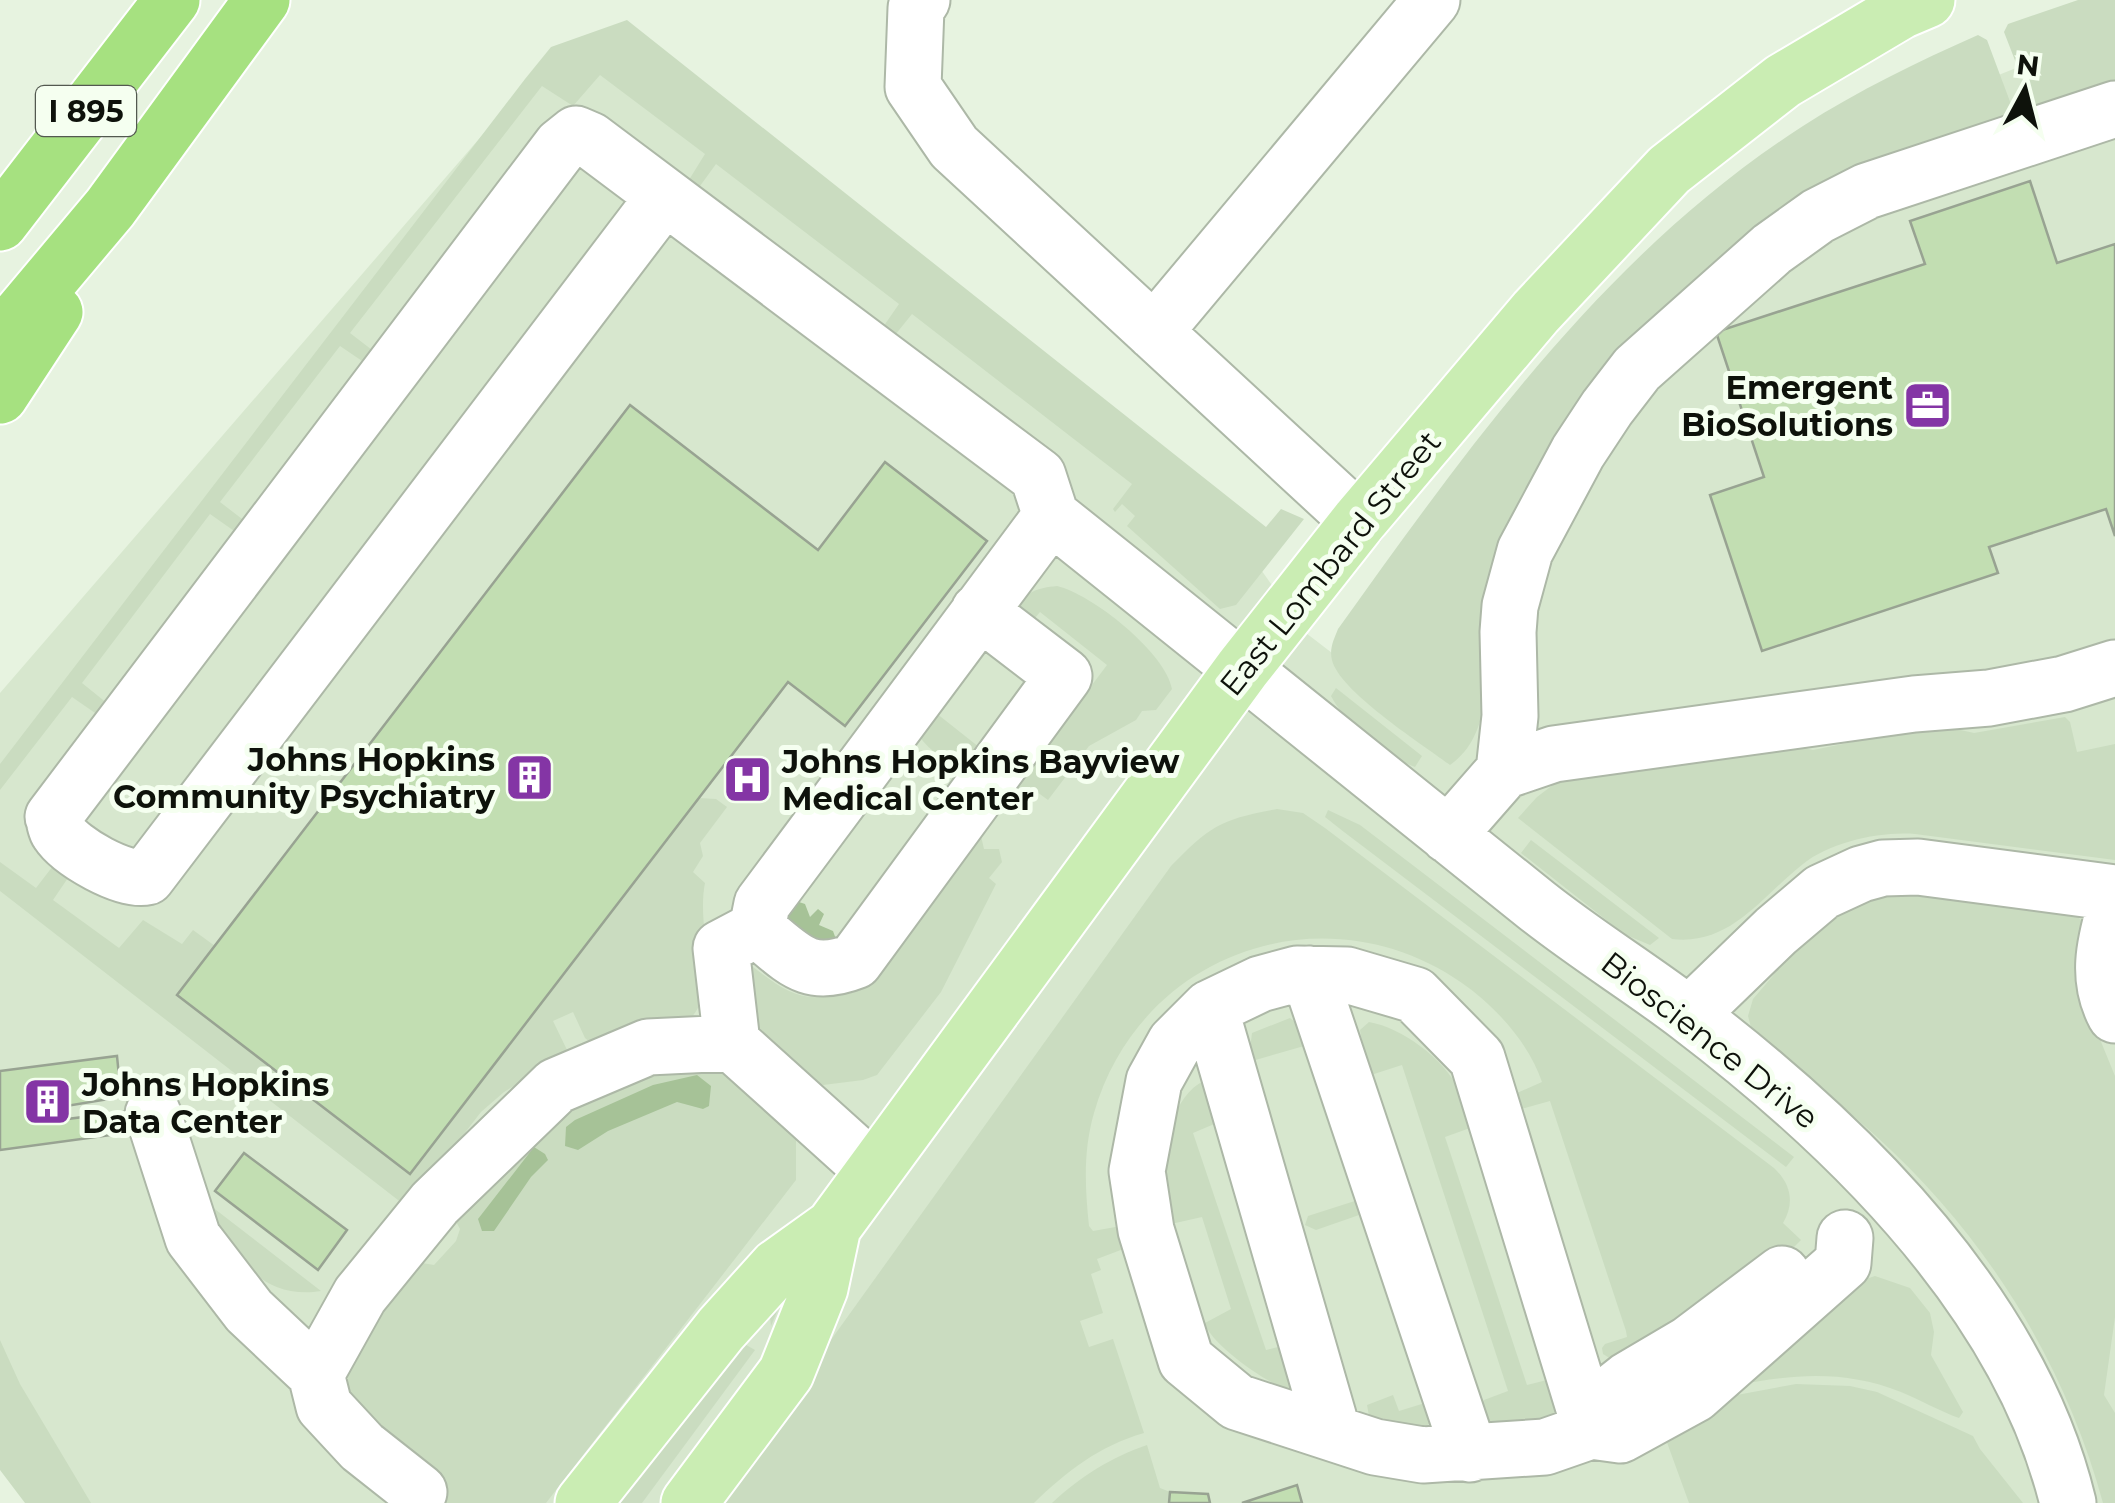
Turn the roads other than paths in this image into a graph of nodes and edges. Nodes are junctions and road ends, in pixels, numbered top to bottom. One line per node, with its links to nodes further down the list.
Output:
1 (172, 0): 9 (highway, I 895)
2 (262, 0): 8 (highway, I 895)
3 (922, 0): 10 (street)
4 (1432, 0): 10 (street)
5 (1928, 0): 14 (main road, East Lombard Street)
6 (2115, 109): 18 (street)
7 (664, 197): 7 (street); 13 (street)
8 (110, 208): 11 (highway, I 895); 12 (highway)
9 (0, 222)
10 (1154, 332): 14 (street)
11 (0, 339)
12 (0, 396)
13 (1050, 516): 15 (street); 16 (street, Bioscience Drive)
14 (1359, 522): 16 (main road, East Lombard Street)
15 (979, 611): 22 (street); 22 (street)
16 (1243, 668): 19 (street, Bioscience Drive); 29 (main road, East Lombard Street)
17 (2115, 668): 18 (street)
18 (1504, 771): 19 (street)
19 (1448, 835): 25 (street, Bioscience Drive)
20 (2115, 893): 25 (street)
21 (2115, 907): 26 (street)
22 (756, 929): 27 (street)
23 (1309, 974): 24 (street); 33 (street); 35 (street)
24 (1210, 1008): 34 (street); 34 (street)
25 (1689, 1015): 30 (street, Bioscience Drive)
26 (2115, 1016)
27 (732, 1043): 29 (street); 32 (street)
28 (153, 1114): 32 (street)
29 (874, 1170): 31 (main road, East Lombard Street)
30 (1891, 1197): 33 (street); 39 (street, Bioscience Drive)
31 (833, 1227): 37 (main road, East Lombard Street); 38 (main road, East Lombard Street)
32 (316, 1374): 36 (street)
33 (1591, 1431): 35 (street)
34 (1333, 1433): 35 (street)
35 (1470, 1454)
36 (419, 1492)
37 (583, 1503)
38 (689, 1503)
39 (2068, 1503)

